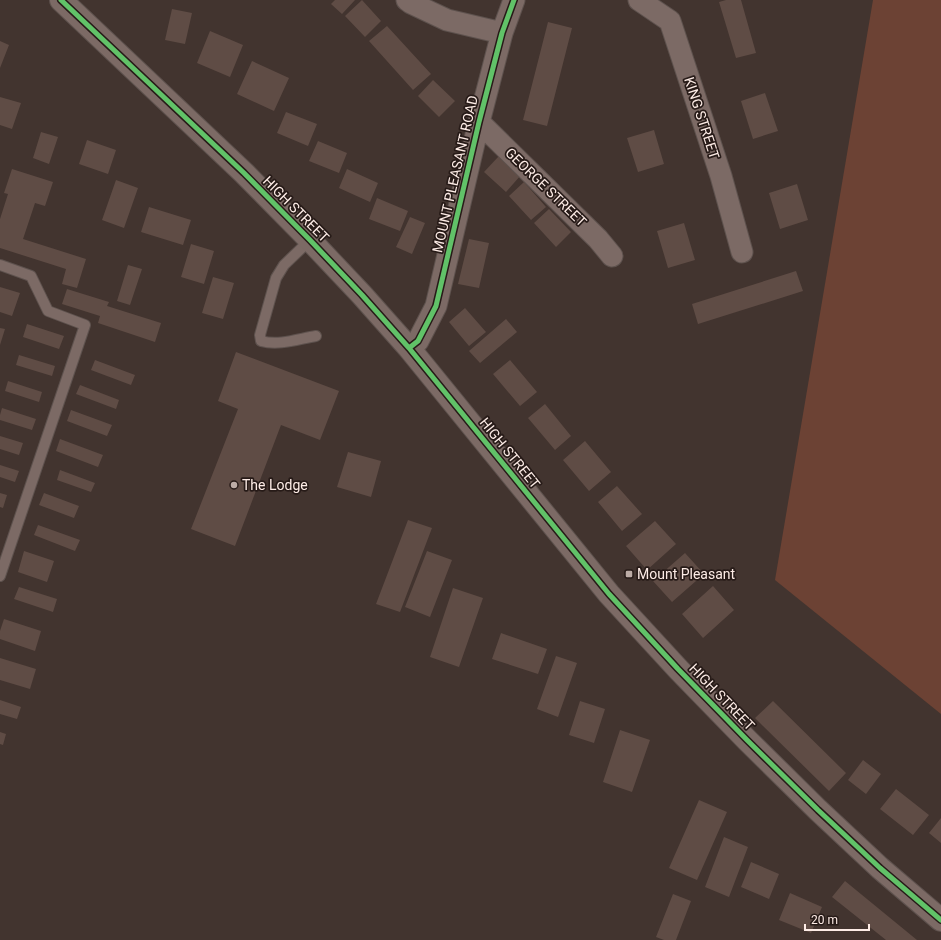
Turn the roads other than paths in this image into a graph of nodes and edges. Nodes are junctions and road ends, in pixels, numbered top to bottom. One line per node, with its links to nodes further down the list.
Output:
1 (61, 0): 7 (street, HIGH STREET)
2 (407, 0): 5 (street)
3 (514, 0): 5 (street, MOUNT PLEASANT ROAD)
4 (639, 0): 8 (street, KING STREET)
5 (502, 33): 6 (street, MOUNT PLEASANT ROAD)
6 (479, 122): 9 (street, GEORGE STREET); 12 (street, MOUNT PLEASANT ROAD)
7 (310, 240): 11 (lane); 12 (street, HIGH STREET)
8 (742, 252)
9 (612, 256)
10 (0, 265): 13 (lane)
11 (316, 336)
12 (409, 348): 14 (street, HIGH STREET)
13 (1, 572)
14 (941, 920)

